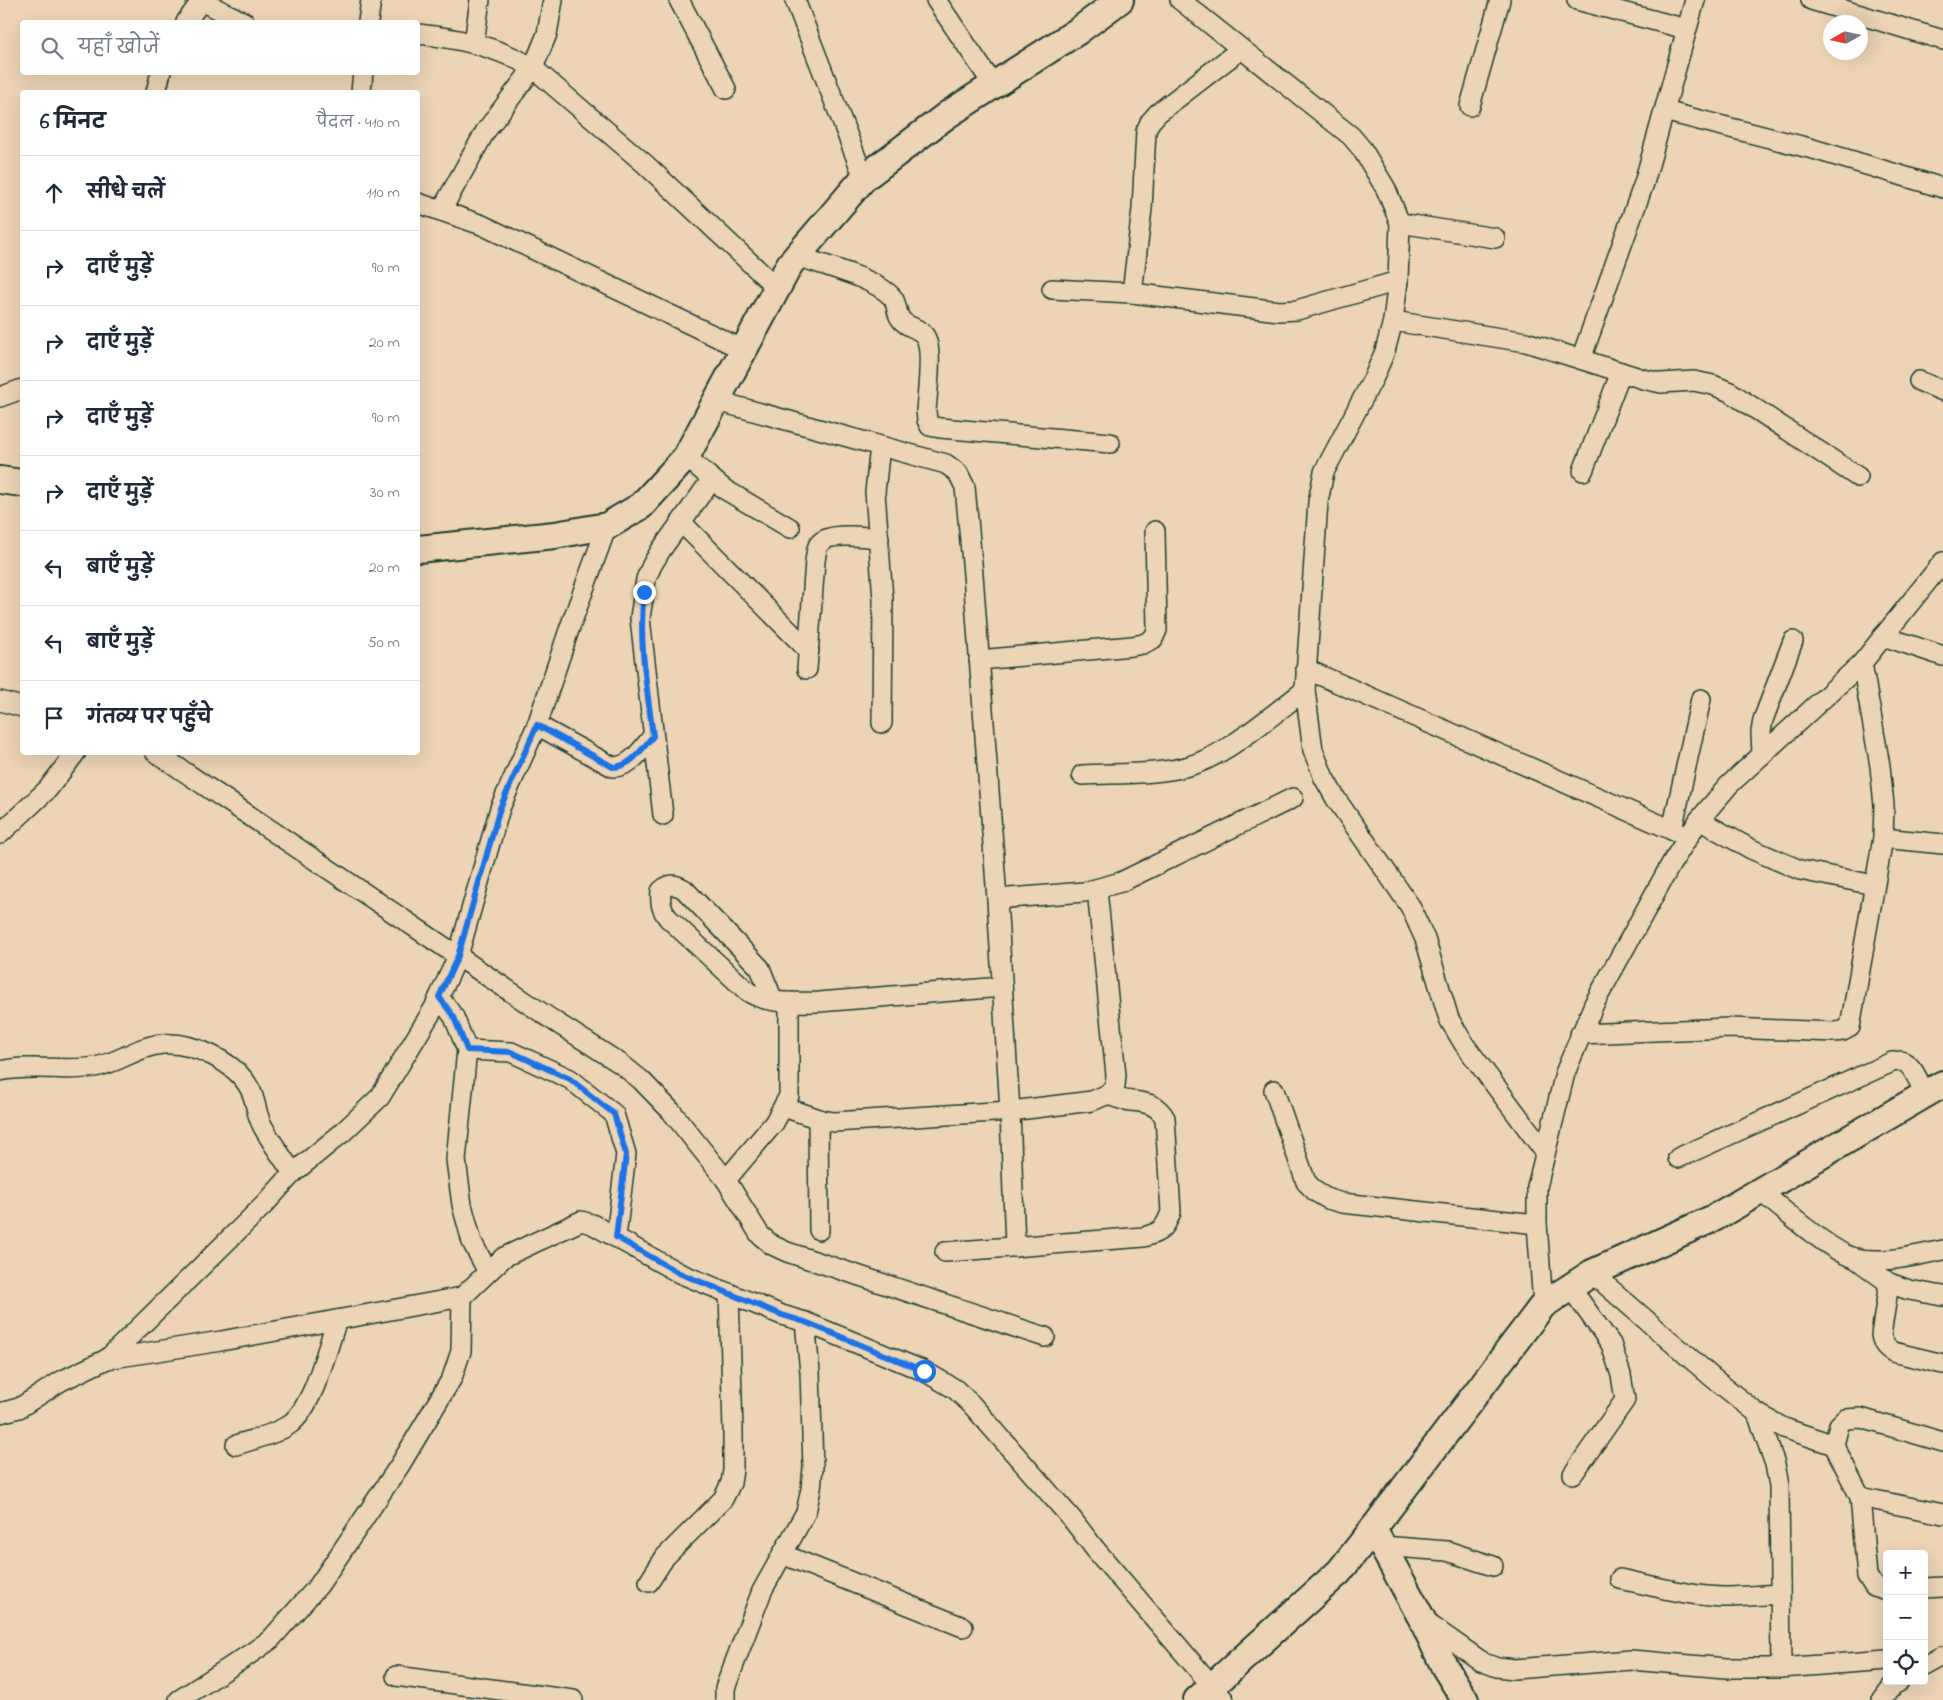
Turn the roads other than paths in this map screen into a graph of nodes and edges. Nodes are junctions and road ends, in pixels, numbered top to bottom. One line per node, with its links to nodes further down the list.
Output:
1 (202, 0): 14 (street); 15 (street)
2 (371, 0): 16 (street)
3 (480, 0): 20 (street)
4 (553, 0): 22 (street)
5 (679, 0): 26 (street)
6 (795, 0): 31 (street)
7 (936, 0): 25 (street)
8 (1120, 0): 25 (street)
9 (1180, 0): 21 (street)
10 (1500, 0): 29 (street)
11 (1577, 0): 17 (street)
12 (1695, 0): 17 (street)
13 (1811, 0): 19 (street)
14 (187, 20)
15 (240, 20)
16 (368, 20)
17 (1686, 29): 30 (street)
18 (420, 34): 20 (street)
19 (1943, 40)
20 (474, 43): 22 (street)
21 (1241, 49): 35 (street); 41 (street)
22 (533, 68): 34 (street); 39 (street)
23 (160, 75): 27 (street)
24 (363, 75): 28 (street)
25 (994, 86): 31 (street)
26 (726, 89)
27 (156, 90)
28 (361, 90)
29 (1470, 106)
30 (1664, 111): 32 (street); 44 (street)
31 (864, 178): 37 (street)
32 (1943, 188)
33 (420, 204): 34 (street)
34 (441, 211): 43 (street)
35 (1400, 223): 36 (street); 38 (street)
36 (1495, 238)
37 (798, 256): 39 (street); 51 (street)
38 (1398, 281): 41 (street); 42 (street)
39 (778, 288): 43 (street)
40 (1052, 288): 41 (street)
41 (1132, 293)
42 (1393, 321): 44 (street); 71 (street)
43 (744, 350): 50 (street)
44 (1582, 359): 45 (street)
45 (1621, 372): 54 (street); 55 (street)
46 (1919, 381): 48 (street)
47 (20, 390): 49 (street)
48 (1943, 391)
49 (0, 397)
50 (717, 401): 52 (street); 53 (street)
51 (1110, 443)
52 (880, 446): 63 (street); 69 (street)
53 (686, 457): 56 (street); 60 (street)
54 (1583, 471)
55 (1858, 477)
56 (712, 479): 59 (street); 61 (street)
57 (0, 480): 58 (street)
58 (20, 483)
59 (681, 522): 63 (street); 78 (street)
60 (607, 526): 64 (street); 77 (street)
61 (790, 528)
62 (1155, 531): 69 (street)
63 (878, 538): 76 (street)
64 (420, 549)
65 (1943, 562): 66 (street)
66 (1883, 636): 68 (street); 70 (street)
67 (1793, 641): 81 (street)
68 (1943, 656)
69 (979, 660): 92 (street)
70 (1862, 663): 81 (street); 88 (street)
71 (1306, 670): 72 (street); 87 (street)
72 (1305, 690): 82 (street); 106 (street)
73 (1701, 699): 87 (street)
74 (0, 701): 75 (street)
75 (20, 706)
76 (882, 723)
77 (537, 725): 78 (street); 93 (street)
78 (653, 736): 84 (street)
79 (74, 755): 86 (street)
80 (159, 755): 93 (street)
81 (1762, 755): 85 (street)
82 (1082, 776)
83 (1293, 798): 91 (street)
84 (663, 815)
85 (1700, 820): 87 (street); 90 (street)
86 (0, 834)
87 (1680, 834): 97 (street)
88 (1883, 838): 89 (street); 90 (street)
89 (1943, 844)
90 (1874, 885): 97 (street)
91 (1097, 890): 92 (street); 102 (street)
92 (997, 899): 94 (street)
93 (458, 956): 95 (street); 109 (street)
94 (1002, 987): 96 (street); 104 (street)
95 (439, 997): 98 (street); 108 (street)
96 (781, 1001): 96 (street); 103 (street)
97 (1580, 1034): 106 (street)
98 (467, 1050): 113 (street); 118 (street)
99 (0, 1071): 108 (street)
100 (1274, 1090): 111 (street)
101 (1934, 1090): 107 (street); 110 (street)
102 (1108, 1094): 104 (street); 114 (street)
103 (784, 1107): 105 (street); 109 (street)
104 (1010, 1111): 105 (street); 114 (street)
105 (818, 1119): 112 (street)
106 (1545, 1152): 111 (street)
107 (1678, 1158)
108 (293, 1173): 129 (street)
109 (726, 1180): 128 (street)
110 (1760, 1191): 117 (street); 119 (street)
111 (1537, 1224): 125 (street)
112 (818, 1230)
113 (616, 1237): 118 (street); 122 (street)
114 (1015, 1247): 116 (street)
115 (1943, 1250): 117 (street)
116 (945, 1252)
117 (1854, 1258): 120 (street)
118 (488, 1272): 124 (street)
119 (1592, 1273): 121 (street); 132 (street)
120 (1890, 1283): 123 (street); 130 (street)
121 (1570, 1287): 125 (street); 136 (street)
122 (729, 1293): 127 (street); 143 (street)
123 (1943, 1296)
124 (462, 1297): 126 (street); 158 (street)
125 (1543, 1305): 139 (street)
126 (337, 1320): 129 (street); 134 (street)
127 (805, 1322): 140 (street); 157 (street)
128 (1045, 1337)
129 (107, 1359): 131 (street)
130 (1943, 1364)
131 (0, 1413)
132 (1757, 1413): 135 (street); 147 (street)
133 (1943, 1442): 135 (street)
134 (236, 1445)
135 (1834, 1446): 137 (street)
136 (1573, 1474)
137 (1860, 1497): 138 (street); 146 (street)
138 (1943, 1514)
139 (1378, 1538): 141 (street); 148 (street); 157 (street)
140 (782, 1554): 149 (street); 160 (street)
141 (1494, 1566)
142 (1620, 1579): 147 (street)
143 (649, 1582)
144 (1943, 1587): 145 (street)
145 (1928, 1588)
146 (1883, 1590)
147 (1780, 1594): 154 (street)
148 (1422, 1619): 154 (street); 161 (street)
149 (963, 1626)
150 (1943, 1656): 151 (street); 153 (street)
151 (1928, 1657)
152 (1883, 1660): 154 (street)
153 (1928, 1664)
154 (1781, 1668)
155 (396, 1676): 159 (street)
156 (1892, 1685): 162 (street)
157 (1211, 1696)
158 (179, 1700)
159 (573, 1700)
160 (725, 1700)
161 (1465, 1700)
162 (1882, 1700)

